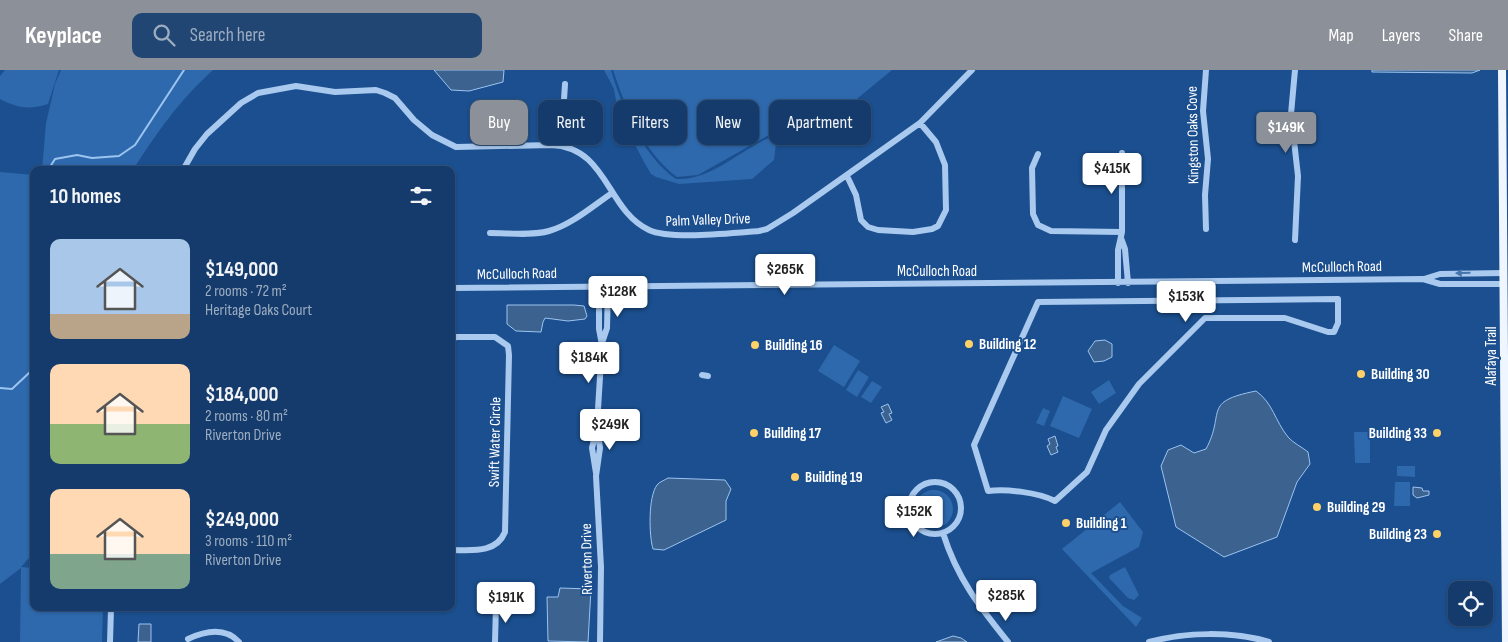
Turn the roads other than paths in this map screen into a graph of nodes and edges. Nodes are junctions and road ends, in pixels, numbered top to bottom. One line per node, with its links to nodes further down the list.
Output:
1 (972, 70): 8 (street, Palm Valley Drive)
2 (1206, 70): 15 (street, Kingston Oaks Cove)
3 (1295, 70): 18 (street)
4 (1502, 70): 6 (main road, Alafaya Trail)
5 (565, 84): 9 (street)
6 (1502, 96): 7 (main road); 21 (main road, Alafaya Trail)
7 (1508, 103)
8 (920, 123): 13 (street, Palm Valley Drive); 13 (street)
9 (561, 146): 12 (street, Palm Valley Drive); 14 (street, Palm Valley Drive)
10 (1122, 153): 17 (street)
11 (1038, 154): 17 (street)
12 (185, 166)
13 (847, 176): 14 (street, Palm Valley Drive)
14 (612, 194): 16 (street)
15 (1206, 229)
16 (490, 233)
17 (1122, 235): 19 (street); 20 (street)
18 (1295, 240)
19 (1118, 260): 20 (street); 24 (street)
20 (1126, 260): 23 (street)
21 (1506, 273): 22 (street, McCulloch Road, one-way to 22); 25 (main road, Alafaya Trail)
22 (1423, 279): 23 (street, McCulloch Road); 25 (street, McCulloch Road)
23 (1128, 283): 24 (street, McCulloch Road)
24 (1118, 284): 27 (street, McCulloch Road)
25 (1506, 285): 32 (main road, Alafaya Trail)
26 (599, 287): 27 (street, McCulloch Road); 28 (street, McCulloch Road); 30 (street, Riverton Drive)
27 (608, 287): 30 (street, Riverton Drive)
28 (455, 288)
29 (455, 336): 34 (street, Swift Water Circle)
30 (602, 345): 41 (street, Riverton Drive)
31 (984, 484): 31 (street)
32 (1507, 490): 45 (main road, Alafaya Trail)
33 (943, 533): 33 (street); 42 (street)
34 (455, 550)
35 (496, 605): 40 (street)
36 (111, 611): 38 (street)
37 (188, 639): 39 (street)
38 (110, 642)
39 (239, 642)
40 (495, 642)
41 (600, 642)
42 (1008, 642)
43 (1149, 642): 44 (street)
44 (1269, 642)
45 (1506, 642)

